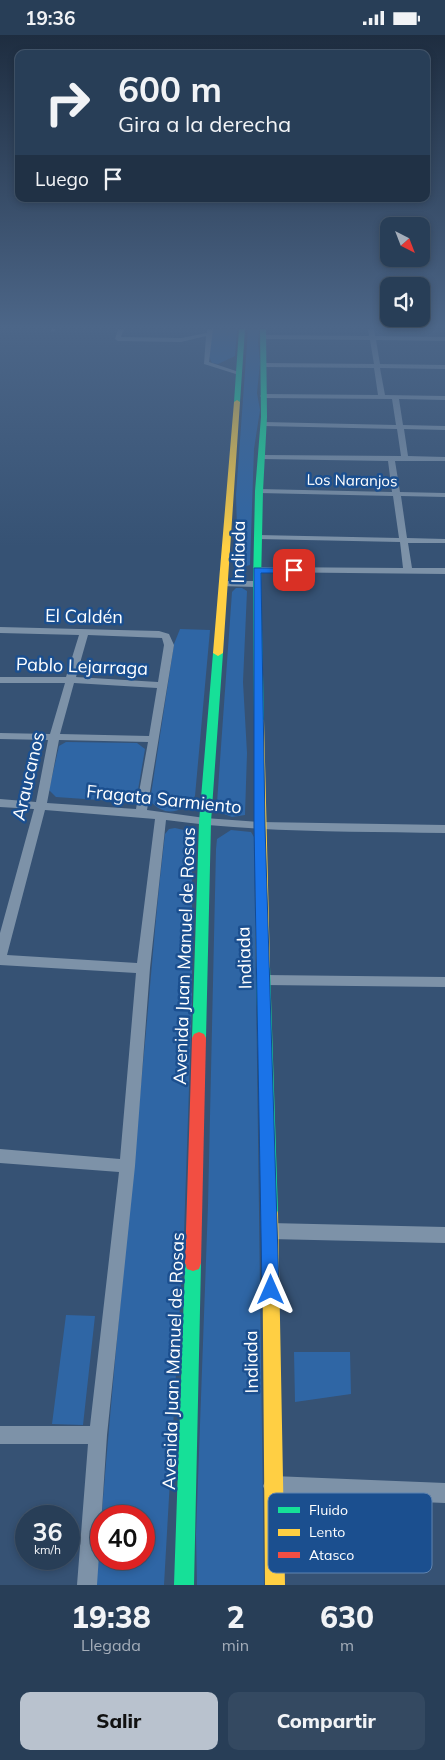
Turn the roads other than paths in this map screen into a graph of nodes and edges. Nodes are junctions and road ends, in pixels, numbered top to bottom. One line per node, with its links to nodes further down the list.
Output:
1 (237, 401): 20 (main road, Avenida Juan Manuel de Rosas)
2 (263, 401): 4 (main road, Indiada)
3 (396, 401): 5 (street)
4 (264, 424): 5 (street); 7 (main road, Indiada)
5 (400, 427): 6 (street); 9 (street)
6 (445, 428)
7 (262, 457): 8 (street); 11 (main road, Indiada)
8 (391, 458): 9 (street); 12 (street)
9 (405, 458): 10 (street)
10 (445, 459)
11 (259, 491): 12 (street, Los Naranjos); 14 (main road, Indiada)
12 (397, 494): 13 (street, Los Naranjos); 15 (street)
13 (445, 495)
14 (258, 537): 15 (street); 17 (main road, Indiada)
15 (403, 540): 16 (street); 18 (street)
16 (445, 541)
17 (257, 570): 18 (street); 21 (main road, Indiada)
18 (408, 571): 19 (street)
19 (445, 571)
20 (223, 584): 21 (street); 34 (main road, Avenida Juan Manuel de Rosas)
21 (257, 584): 35 (main road, Indiada)
22 (0, 630): 23 (street, El Caldén)
23 (84, 633): 25 (street, Araucanos); 26 (street, El Caldén)
24 (0, 680): 25 (street, Pablo Lejarraga)
25 (70, 680): 26 (street, Pablo Lejarraga); 28 (street, Araucanos)
26 (162, 685): 29 (street)
27 (0, 735): 28 (street)
28 (54, 737): 29 (street); 31 (street, Araucanos)
29 (154, 739): 32 (street)
30 (0, 803): 31 (street, Fragata Sarmiento)
31 (41, 805): 32 (street, Fragata Sarmiento); 37 (street, Araucanos)
32 (141, 813): 33 (street, Fragata Sarmiento)
33 (161, 817): 34 (street, Fragata Sarmiento); 38 (street)
34 (205, 822): 35 (street, Fragata Sarmiento); 51 (main road, Avenida Juan Manuel de Rosas)
35 (260, 826): 36 (street, Fragata Sarmiento); 39 (main road, Indiada)
36 (445, 829)
37 (0, 958): 38 (street)
38 (144, 968): 42 (street)
39 (264, 980): 40 (street); 43 (main road, Indiada)
40 (445, 982)
41 (0, 1157): 42 (street)
42 (127, 1166): 46 (street)
43 (270, 1231): 44 (street); 47 (main road, Indiada)
44 (445, 1235)
45 (0, 1435): 46 (street)
46 (98, 1435): 50 (street)
47 (273, 1486): 48 (main road, Indiada); 49 (street)
48 (273, 1493)
49 (445, 1493)
50 (87, 1585)
51 (184, 1585)

